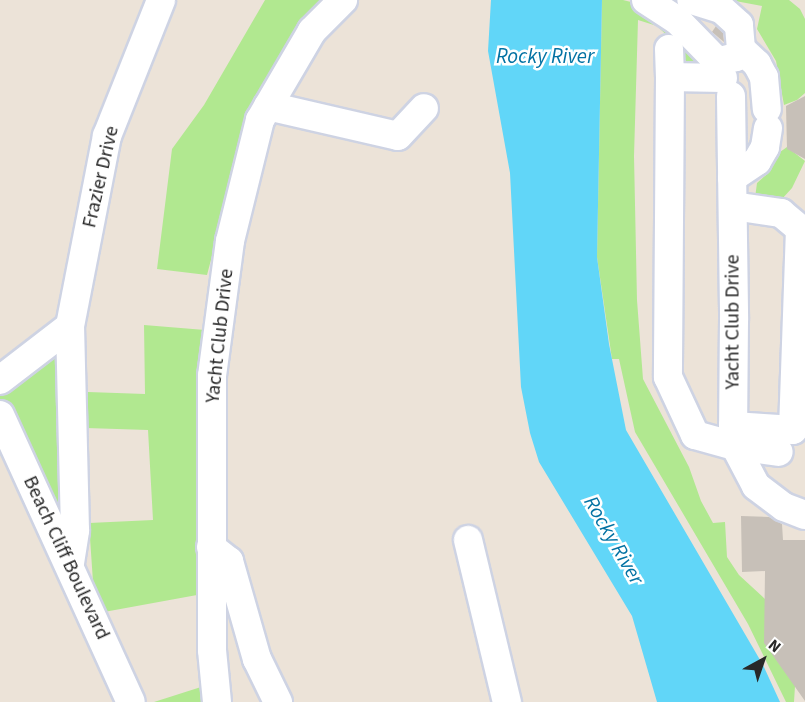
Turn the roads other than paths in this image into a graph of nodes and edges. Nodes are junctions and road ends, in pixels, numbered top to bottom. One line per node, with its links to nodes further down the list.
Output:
1 (160, 0): 13 (street, Frazier Drive)
2 (343, 0): 8 (street, Yacht Club Drive)
3 (646, 0): 6 (street)
4 (691, 0): 5 (street, Yacht Club Drive)
5 (741, 49): 6 (street); 7 (street, Yacht Club Drive); 10 (street)
6 (706, 51): 7 (street)
7 (727, 87): 10 (street, Yacht Club Drive); 16 (street)
8 (268, 106): 9 (street); 20 (street, Yacht Club Drive)
9 (424, 108)
10 (732, 177): 11 (street, Yacht Club Drive)
11 (732, 206): 12 (street); 16 (street, Yacht Club Drive)
12 (802, 229): 17 (street)
13 (70, 326): 14 (street); 21 (street, Frazier Drive)
14 (0, 380)
15 (0, 415): 21 (street, Beach Cliff Boulevard)
16 (734, 436): 17 (street); 18 (street, Yacht Club Drive)
17 (792, 437)
18 (805, 515)
19 (468, 540): 25 (street)
20 (211, 547): 23 (street, Yacht Club Drive); 24 (street)
21 (70, 563): 22 (street, Beach Cliff Boulevard)
22 (131, 702)
23 (217, 702)
24 (278, 702)
25 (507, 702)

